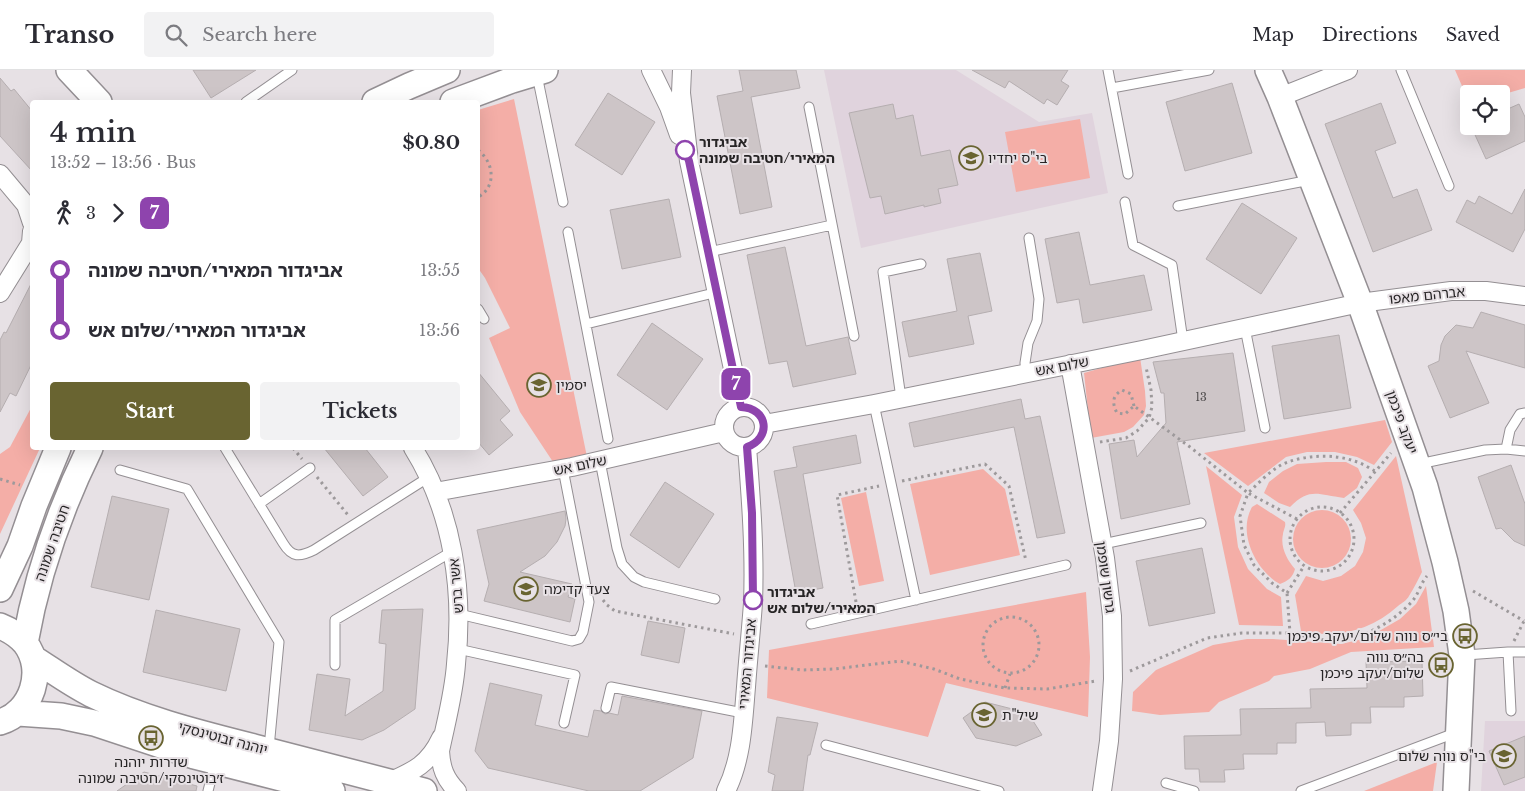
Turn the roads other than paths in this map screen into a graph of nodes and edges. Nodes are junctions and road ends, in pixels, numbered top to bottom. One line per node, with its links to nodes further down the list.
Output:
1 (69, 70): 14 (street)
2 (292, 70): 15 (lane)
3 (447, 70): 16 (street)
4 (651, 70): 19 (street)
5 (682, 70): 19 (street)
6 (1108, 70): 12 (lane)
7 (1208, 70): 12 (lane)
8 (1268, 70): 13 (street, יעקב פיכמן)
9 (1348, 70): 13 (street)
10 (1401, 70): 23 (lane)
11 (540, 71): 17 (street); 24 (lane)
12 (1112, 88): 21 (lane)
13 (1280, 97): 22 (street, יעקב פיכמן)
14 (97, 100)
15 (249, 100)
16 (379, 100)
17 (458, 100)
18 (809, 107): 28 (lane)
19 (689, 161): 32 (street)
20 (0, 174): 27 (street)
21 (1128, 174)
22 (1312, 180): 26 (lane); 37 (street, יעקב פיכמן)
23 (1449, 186)
24 (564, 202)
25 (1125, 202): 43 (lane)
26 (1178, 206)
27 (30, 217)
28 (832, 225): 32 (lane); 42 (lane)
29 (568, 232): 40 (lane)
30 (1029, 238): 45 (lane)
31 (30, 246): 35 (street)
32 (709, 252): 34 (street)
33 (921, 264): 46 (lane)
34 (718, 292): 40 (lane); 48 (street)
35 (0, 293)
36 (1525, 296): 37 (street, אברהם מאפו)
37 (1360, 304): 41 (street, שלום אש); 62 (street, יעקב פיכמן)
38 (480, 313): 39 (lane)
39 (484, 319)
40 (586, 324): 53 (lane)
41 (1245, 328): 43 (street, שלום אש); 51 (lane)
42 (854, 336)
43 (1183, 341): 44 (street, שלום אש)
44 (1070, 364): 45 (street, שלום אש); 69 (street, גרשון שופמן)
45 (1026, 373): 46 (street, שלום אש)
46 (902, 398): 47 (street, שלום אש)
47 (874, 404): 50 (street, שלום אש); 74 (lane)
48 (741, 407): 50 (street); 52 (street)
49 (1525, 413): 55 (lane)
50 (764, 424): 54 (street)
51 (1265, 428)
52 (724, 432): 54 (street); 61 (street, שלום אש)
53 (608, 439)
54 (747, 447): 86 (street, אביגדור המאירי)
55 (1506, 449): 60 (lane); 62 (lane)
56 (57, 450): 72 (street, חטיבה שמונה)
57 (89, 450): 79 (street, חטיבה שמונה)
58 (226, 450): 67 (lane)
59 (414, 450): 66 (street, אשר ברש)
60 (1525, 451)
61 (600, 461): 64 (street, שלום אש); 73 (lane)
62 (1417, 465): 82 (street, יעקב פיכמן)
63 (310, 468): 67 (lane)
64 (563, 469): 66 (street, שלום אש); 75 (lane)
65 (120, 470): 92 (lane)
66 (432, 484): 67 (lane); 70 (street, אשר ברש)
67 (259, 504)
68 (1201, 523): 69 (lane)
69 (1102, 544): 104 (street, גרשון שופמן)
70 (453, 552): 75 (street, אשר ברש); 83 (lane)
71 (1066, 565): 74 (lane)
72 (0, 589)
73 (715, 599)
74 (916, 600): 76 (lane)
75 (460, 614): 78 (street, אשר ברש)
76 (811, 624)
77 (0, 626): 79 (street, יוהנה זבוטינסקי)
78 (458, 649): 88 (lane); 89 (street, אשר ברש)
79 (29, 650): 87 (street, חטיבה שמונה); 92 (street, יוהנה זבוטינסקי)
80 (1508, 652): 81 (lane); 82 (lane); 85 (lane)
81 (1525, 652)
82 (1462, 655): 90 (street, יעקב פיכמן)
83 (335, 665)
84 (606, 708): 86 (lane)
85 (1511, 710)
86 (743, 713): 94 (street, אביגדור המאירי)
87 (6, 723): 93 (street, יוהנה זבוטינסקי)
88 (564, 723)
89 (444, 731): 95 (street, אשר ברש); 100 (street, אשר ברש)
90 (1459, 732): 106 (lane); 107 (street, יעקב פיכמן)
91 (826, 744): 103 (lane)
92 (268, 751): 95 (street, יוהנה זבוטינסקי)
93 (216, 761): 97 (lane); 98 (street, יוהנה זבוטינסקי)
94 (738, 762): 101 (street, אביגדור המאירי); 102 (street, אביגדור המאירי)
95 (389, 782): 99 (street, יוהנה זבוטינסקי)
96 (1166, 783): 105 (lane)
97 (208, 791)
98 (332, 791)
99 (424, 791)
100 (457, 791)
101 (726, 791)
102 (739, 791)
103 (1000, 791)
104 (1102, 791)
105 (1194, 791)
106 (1301, 791)
107 (1456, 791)

